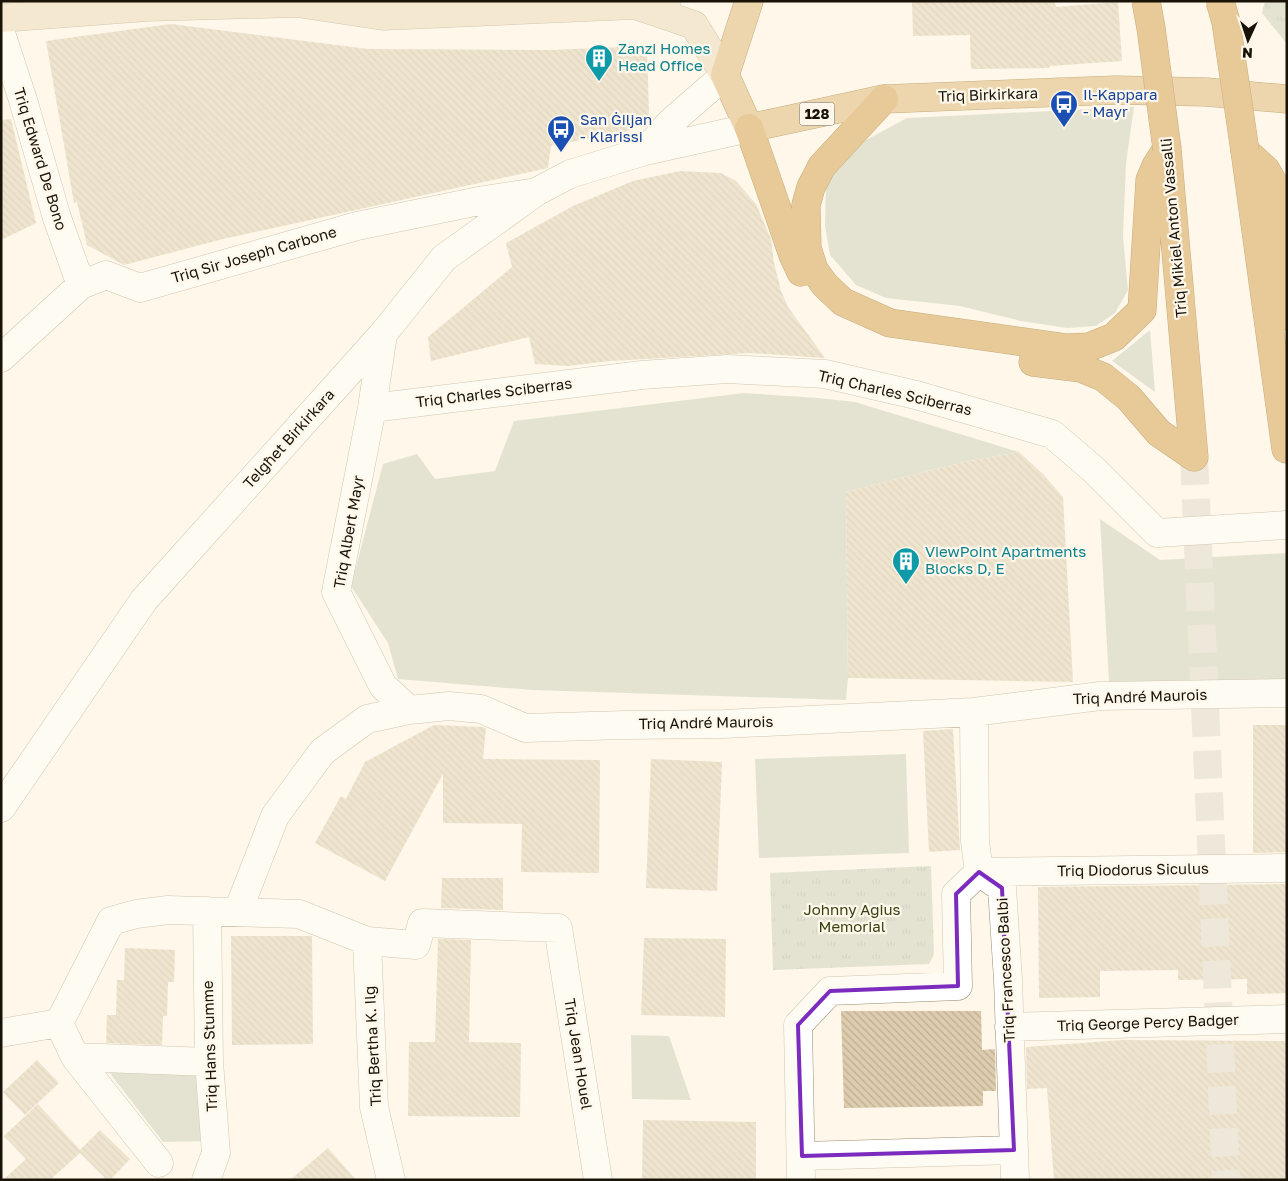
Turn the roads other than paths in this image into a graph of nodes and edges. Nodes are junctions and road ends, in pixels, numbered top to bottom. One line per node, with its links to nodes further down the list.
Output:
1 (667, 1): 5 (main road)
2 (749, 1): 8 (main road)
3 (1146, 1): 12 (highway, Triq Mikiel Anton Vassalli, bridge)
4 (1220, 1): 14 (highway, bridge)
5 (634, 5): 6 (main road); 8 (main road)
6 (1, 18)
7 (1, 33): 16 (street, Triq Edward De Bono)
8 (725, 75): 11 (main road); 13 (street)
9 (1287, 99): 10 (main road, Triq Birkirkara / 128)
10 (884, 100): 11 (main road, Triq Birkirkara / 128); 12 (highway)
11 (749, 128): 12 (highway, Triq Mikiel Anton Vassalli); 13 (street, Telgħet Birkirkara)
12 (1167, 149)
13 (645, 151): 15 (street, Telgħet Birkirkara)
14 (1245, 151): 17 (highway); 21 (highway)
15 (536, 192): 16 (street, Triq Sir Joseph Carbone); 18 (street, Telgħet Birkirkara)
16 (81, 285): 19 (street, Triq Sir Joseph Carbone)
17 (1287, 316)
18 (383, 334): 20 (street, Triq Albert Mayr); 26 (street, Telgħet Birkirkara)
19 (1, 358)
20 (372, 408): 22 (street, Triq Charles Sciberras); 24 (street, Triq Albert Mayr)
21 (1286, 446)
22 (1287, 525)
23 (1287, 693): 25 (street, Triq André Maurois)
24 (409, 710): 25 (street, Triq André Maurois); 30 (street, Triq André Maurois)
25 (974, 712): 28 (street)
26 (1, 808)
27 (1287, 868): 28 (street, Triq Diodorus Siculus)
28 (979, 872): 34 (street, Triq Francesco Balbi); 40 (street)
29 (207, 911): 30 (street); 33 (street); 37 (street, Triq Hans Stumme)
30 (238, 911): 31 (street)
31 (367, 941): 42 (street, Triq Bertha K. Ilg); 43 (street, Triq Jean Houel)
32 (1287, 1019): 34 (street, Triq George Percy Badger)
33 (59, 1023): 35 (street); 36 (street)
34 (1009, 1027): 38 (street, Triq Francesco Balbi)
35 (1, 1033)
36 (76, 1057): 37 (street); 39 (street)
37 (209, 1062): 41 (street, Triq Hans Stumme)
38 (1014, 1150): 40 (street); 44 (street, Triq Francesco Balbi)
39 (159, 1162)
40 (801, 1168)
41 (206, 1180)
42 (391, 1180)
43 (598, 1180)
44 (1015, 1180)

